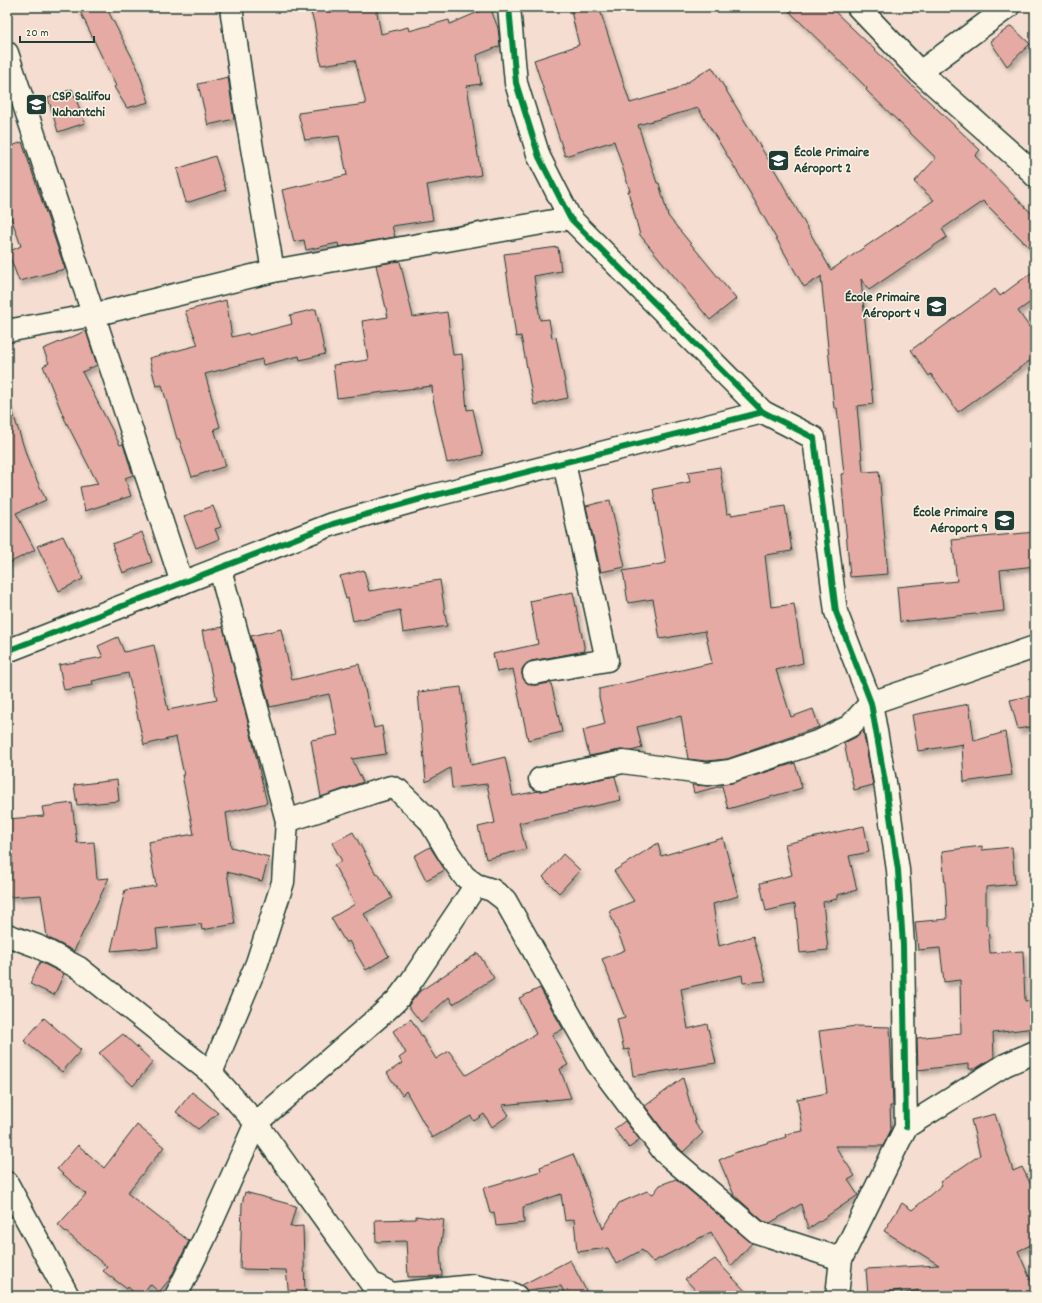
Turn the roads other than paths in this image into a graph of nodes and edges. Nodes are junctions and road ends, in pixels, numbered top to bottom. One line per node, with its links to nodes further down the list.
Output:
1 (231, 7): 9 (street)
2 (509, 7): 8 (street)
3 (858, 7): 6 (street)
4 (1008, 7): 6 (street)
5 (7, 53): 10 (street)
6 (920, 72): 7 (street)
7 (1032, 168)
8 (570, 218): 9 (street); 12 (street)
9 (273, 271): 10 (street)
10 (94, 315): 11 (street); 15 (street)
11 (7, 331)
12 (763, 412): 13 (street); 19 (street)
13 (564, 463): 14 (street); 18 (street)
14 (220, 569): 15 (street); 21 (street)
15 (182, 583): 17 (street)
16 (1035, 647): 19 (street)
17 (7, 652)
18 (534, 673)
19 (871, 703): 20 (street); 27 (street)
20 (540, 779)
21 (287, 821): 22 (street); 25 (street)
22 (476, 885): 26 (street); 29 (street)
23 (7, 935): 25 (street)
24 (1035, 1052): 27 (street)
25 (211, 1073): 26 (street)
26 (256, 1123): 31 (street); 32 (street)
27 (906, 1127): 29 (street)
28 (7, 1183): 30 (street)
29 (841, 1259): 33 (street)
30 (68, 1296)
31 (176, 1296)
32 (516, 1296)
33 (837, 1296)

